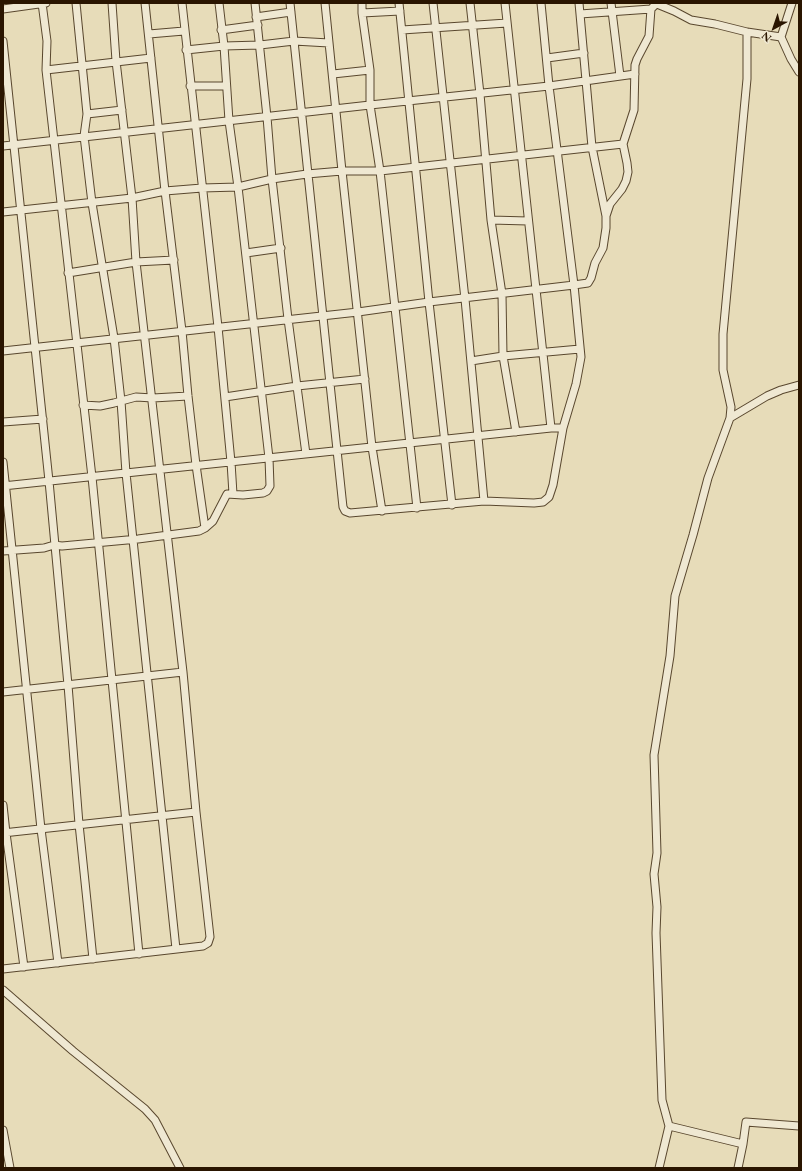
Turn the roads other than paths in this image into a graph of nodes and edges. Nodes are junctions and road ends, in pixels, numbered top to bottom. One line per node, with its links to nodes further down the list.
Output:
1 (42, 3): 2 (street); 21 (street); 49 (street)
2 (46, 3)
3 (76, 3): 48 (street)
4 (112, 3): 47 (street)
5 (145, 3): 36 (street)
6 (182, 3): 34 (street)
7 (219, 3): 32 (street)
8 (255, 3): 27 (street)
9 (290, 3): 24 (street)
10 (324, 3): 40 (street)
11 (362, 3): 25 (street)
12 (399, 3): 22 (street)
13 (433, 3): 31 (street)
14 (470, 3): 30 (street)
15 (505, 3): 28 (street)
16 (541, 3): 46 (street)
17 (579, 3): 26 (street)
18 (611, 3): 23 (street)
19 (792, 3): 37 (street)
20 (655, 5): 23 (street); 35 (street); 53 (street)
21 (3, 9)
22 (400, 11): 25 (street); 33 (street)
23 (612, 11): 26 (street); 54 (street)
24 (290, 12): 27 (street); 39 (street)
25 (362, 13): 50 (street)
26 (580, 14): 44 (street)
27 (256, 17): 29 (street)
28 (508, 23): 30 (street); 59 (street)
29 (258, 26): 32 (street); 41 (street)
30 (472, 26): 31 (street); 60 (street)
31 (436, 29): 33 (street); 61 (street)
32 (221, 30): 42 (street)
33 (402, 30): 62 (street)
34 (184, 31): 36 (street); 43 (street)
35 (747, 32): 37 (street); 136 (street)
36 (149, 34): 45 (street)
37 (781, 37): 51 (street)
38 (3, 41): 75 (street)
39 (294, 41): 40 (street); 41 (street); 66 (street)
40 (329, 43): 52 (street)
41 (260, 45): 42 (street); 68 (street)
42 (224, 46): 43 (street); 57 (street)
43 (186, 50): 56 (street)
44 (584, 53): 46 (street); 55 (street)
45 (151, 58): 47 (street); 71 (street)
46 (547, 58): 58 (street)
47 (116, 61): 48 (street); 65 (street)
48 (82, 66): 49 (street); 67 (street)
49 (46, 70): 74 (street)
50 (370, 70): 52 (street); 63 (street)
51 (799, 72)
52 (333, 74): 64 (street)
53 (635, 74): 54 (street); 76 (street)
54 (620, 76): 55 (street)
55 (587, 81): 58 (street); 78 (street)
56 (190, 86): 57 (street); 70 (street)
57 (226, 86): 69 (street)
58 (549, 86): 59 (street); 79 (street)
59 (515, 90): 60 (street); 80 (street)
60 (480, 94): 61 (street); 81 (street)
61 (443, 98): 62 (street); 82 (street)
62 (408, 101): 63 (street); 83 (street)
63 (370, 105): 64 (street); 85 (street)
64 (336, 109): 66 (street); 84 (street)
65 (122, 110): 67 (street); 72 (street)
66 (301, 113): 68 (street); 86 (street)
67 (87, 114): 73 (street)
68 (267, 117): 69 (street); 87 (street)
69 (229, 121): 70 (street); 88 (street)
70 (194, 125): 71 (street); 89 (street)
71 (159, 128): 72 (street); 90 (street)
72 (125, 132): 73 (street); 91 (street)
73 (84, 136): 74 (street); 92 (street)
74 (54, 140): 75 (street); 93 (street)
75 (13, 144): 77 (street); 94 (street)
76 (623, 144): 78 (street); 96 (street)
77 (3, 146)
78 (592, 147): 79 (street); 96 (street)
79 (557, 152): 80 (street); 105 (street)
80 (521, 155): 81 (street); 98 (street)
81 (486, 159): 82 (street); 97 (street)
82 (450, 163): 83 (street); 108 (street)
83 (416, 167): 85 (street); 109 (street)
84 (342, 171): 85 (street); 86 (street); 111 (street)
85 (380, 171): 110 (street)
86 (307, 174): 87 (street); 112 (street)
87 (272, 178): 88 (street); 99 (street)
88 (238, 187): 89 (street); 100 (street)
89 (202, 188): 90 (street); 115 (street)
90 (165, 191): 91 (street); 101 (street)
91 (132, 198): 92 (street); 102 (street)
92 (92, 203): 93 (street); 103 (street)
93 (60, 206): 94 (street); 104 (street)
94 (20, 211): 95 (street); 120 (street)
95 (3, 212)
96 (606, 216): 105 (street)
97 (491, 220): 98 (street); 107 (street)
98 (528, 221): 106 (street)
99 (280, 248): 100 (street); 113 (street)
100 (246, 253): 114 (street)
101 (174, 260): 102 (street); 116 (street)
102 (136, 262): 103 (street); 117 (street)
103 (102, 267): 104 (street); 118 (street)
104 (68, 273): 119 (street)
105 (574, 286): 106 (street); 121 (street)
106 (536, 290): 107 (street); 123 (street)
107 (502, 294): 108 (street); 124 (street)
108 (465, 299): 109 (street); 125 (street)
109 (429, 302): 110 (street); 143 (street)
110 (395, 307): 111 (street); 144 (street)
111 (358, 312): 112 (street); 126 (street)
112 (322, 316): 113 (street); 127 (street)
113 (288, 319): 114 (street); 129 (street)
114 (254, 323): 115 (street); 130 (street)
115 (218, 327): 116 (street); 132 (street)
116 (182, 331): 117 (street); 131 (street)
117 (145, 335): 118 (street); 133 (street)
118 (114, 338): 119 (street); 134 (street)
119 (77, 343): 120 (street); 135 (street)
120 (35, 347): 122 (street); 137 (street)
121 (580, 349): 123 (street); 140 (street)
122 (3, 351)
123 (543, 352): 124 (street); 139 (street)
124 (503, 356): 125 (street); 141 (street)
125 (471, 361): 142 (street)
126 (365, 379): 127 (street); 145 (street)
127 (330, 383): 129 (street); 146 (street)
128 (799, 385): 136 (street)
129 (297, 386): 130 (street); 147 (street)
130 (261, 392): 132 (street); 148 (street)
131 (188, 396): 133 (street); 151 (street)
132 (225, 397): 150 (street)
133 (153, 398): 134 (street); 152 (street)
134 (121, 401): 135 (street); 153 (street)
135 (83, 404): 154 (street)
136 (730, 418): 189 (street)
137 (43, 419): 138 (street); 155 (street)
138 (3, 422)
139 (551, 428): 140 (street); 141 (street)
140 (563, 428): 158 (street)
141 (516, 432): 142 (street)
142 (478, 436): 143 (street); 158 (street)
143 (445, 440): 144 (street); 159 (street)
144 (410, 443): 145 (street); 160 (street)
145 (372, 447): 146 (street); 161 (street)
146 (338, 450): 147 (street); 161 (street)
147 (306, 454): 148 (street)
148 (269, 458): 150 (street); 157 (street)
149 (3, 462): 156 (street)
150 (231, 462): 151 (street); 157 (street)
151 (196, 465): 152 (street); 162 (street)
152 (161, 469): 153 (street); 163 (street)
153 (126, 473): 154 (street); 164 (street)
154 (92, 476): 155 (street); 165 (street)
155 (49, 481): 156 (street); 166 (street)
156 (4, 486): 167 (street)
157 (233, 494): 162 (street)
158 (484, 501): 159 (street)
159 (452, 505): 160 (street)
160 (417, 508): 161 (street)
161 (382, 511)
162 (206, 528): 163 (street)
163 (168, 536): 164 (street); 169 (street)
164 (133, 540): 165 (street); 170 (street)
165 (98, 543): 166 (street); 171 (street)
166 (54, 545): 167 (street); 172 (street)
167 (12, 550): 168 (street); 173 (street)
168 (3, 551)
169 (184, 672): 170 (street); 176 (street)
170 (147, 675): 171 (street); 177 (street)
171 (113, 679): 172 (street); 178 (street)
172 (68, 685): 173 (street); 179 (street)
173 (27, 690): 174 (street); 180 (street)
174 (3, 692)
175 (3, 805): 181 (street)
176 (196, 812): 177 (street); 182 (street)
177 (162, 816): 178 (street); 182 (street)
178 (126, 819): 179 (street); 183 (street)
179 (78, 824): 180 (street); 184 (street)
180 (41, 829): 181 (street); 185 (street)
181 (4, 833): 186 (street)
182 (176, 949): 183 (street)
183 (140, 954): 184 (street)
184 (93, 959): 185 (street)
185 (58, 963): 186 (street)
186 (24, 967): 187 (street)
187 (3, 969)
188 (3, 990): 194 (street)
189 (669, 1126): 192 (street); 195 (street)
190 (798, 1127): 192 (street)
191 (3, 1130): 193 (street)
192 (743, 1144): 196 (street)
193 (10, 1168)
194 (180, 1168)
195 (659, 1168)
196 (738, 1168)

